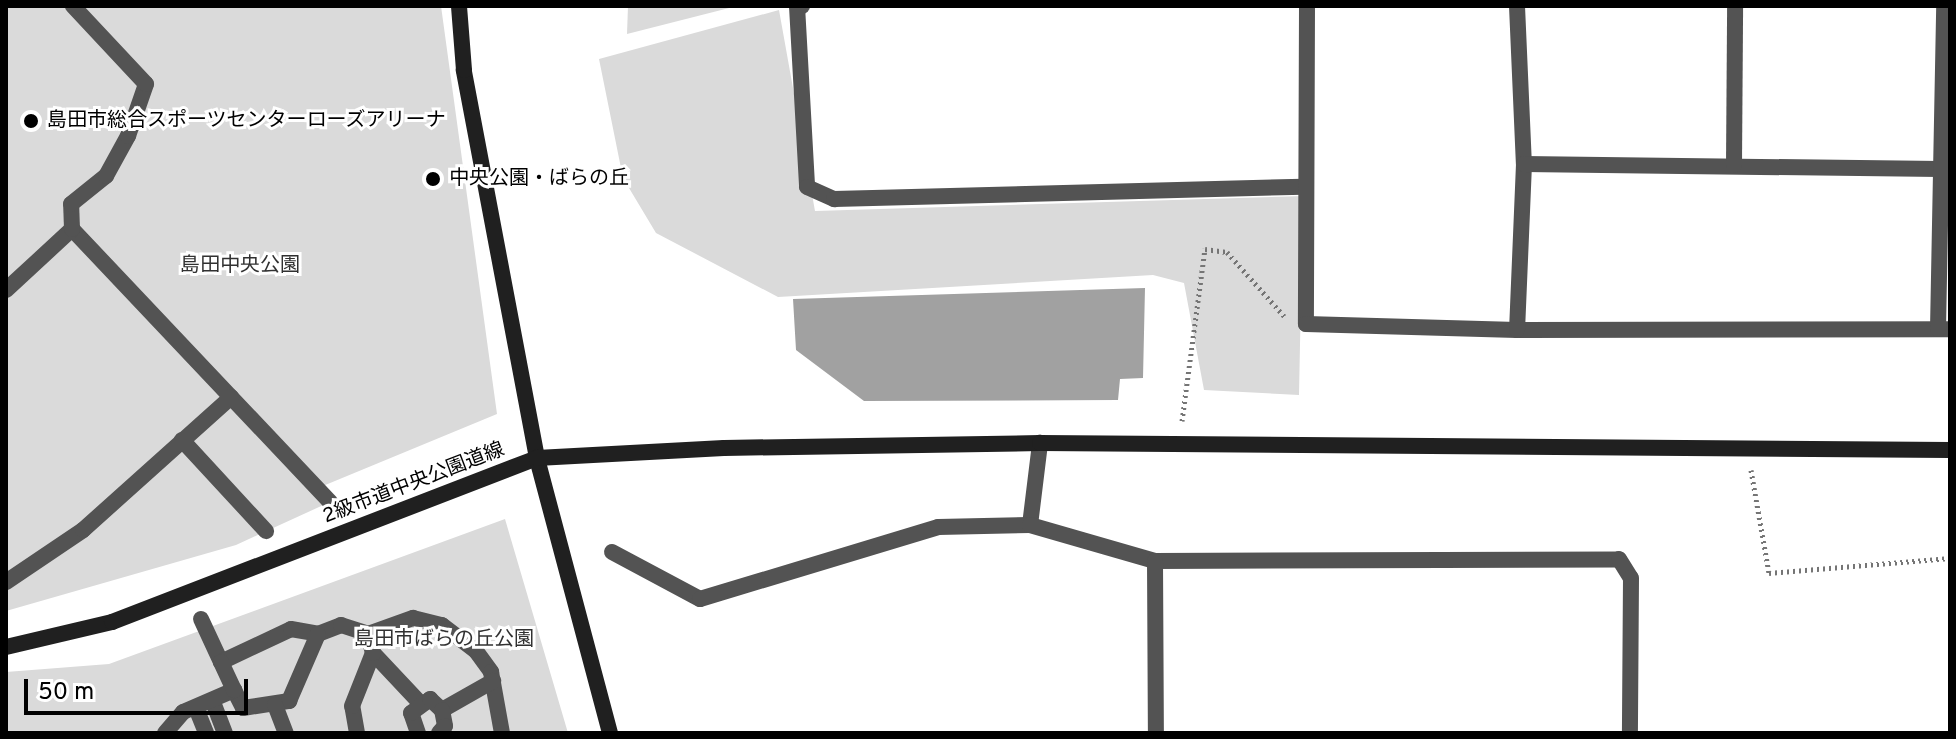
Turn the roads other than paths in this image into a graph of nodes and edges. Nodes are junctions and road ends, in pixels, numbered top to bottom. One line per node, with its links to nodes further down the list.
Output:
1 (73, 6): 12 (street)
2 (459, 6): 20 (street, 2級市道中央公園道線)
3 (802, 6): 11 (street)
4 (1307, 6): 11 (street)
5 (1517, 6): 8 (street)
6 (1735, 6): 9 (street)
7 (1944, 6): 10 (street)
8 (1524, 164): 9 (street); 15 (street)
9 (1734, 165): 10 (street)
10 (1940, 169): 14 (street)
11 (1303, 187): 15 (street)
12 (72, 229): 13 (street); 16 (street)
13 (6, 290)
14 (1944, 329): 15 (street)
15 (1517, 330)
16 (231, 397): 17 (street); 21 (street)
17 (182, 440): 23 (street); 26 (street)
18 (1040, 443): 19 (street); 20 (street); 22 (street)
19 (1950, 450)
20 (537, 458): 30 (street, 2級市道中央公園道線); 48 (street)
21 (330, 502)
22 (1030, 525): 24 (street); 25 (street)
23 (266, 531)
24 (612, 552)
25 (1155, 561): 49 (street); 50 (street)
26 (6, 582)
27 (201, 619): 32 (street)
28 (318, 634): 29 (street); 32 (street); 37 (street)
29 (368, 634): 31 (street); 33 (street)
30 (6, 647)
31 (373, 653): 36 (street); 45 (street)
32 (221, 662): 34 (street)
33 (493, 681): 39 (street); 47 (street)
34 (234, 690): 35 (street); 37 (street)
35 (213, 702): 38 (street); 43 (street)
36 (420, 703): 39 (street); 40 (street)
37 (275, 705): 44 (street)
38 (196, 708): 41 (street); 42 (street)
39 (442, 710): 46 (street)
40 (413, 731)
41 (165, 733)
42 (206, 733)
43 (225, 733)
44 (286, 733)
45 (357, 733)
46 (439, 733)
47 (502, 733)
48 (610, 733)
49 (1156, 733)
50 (1630, 733)

